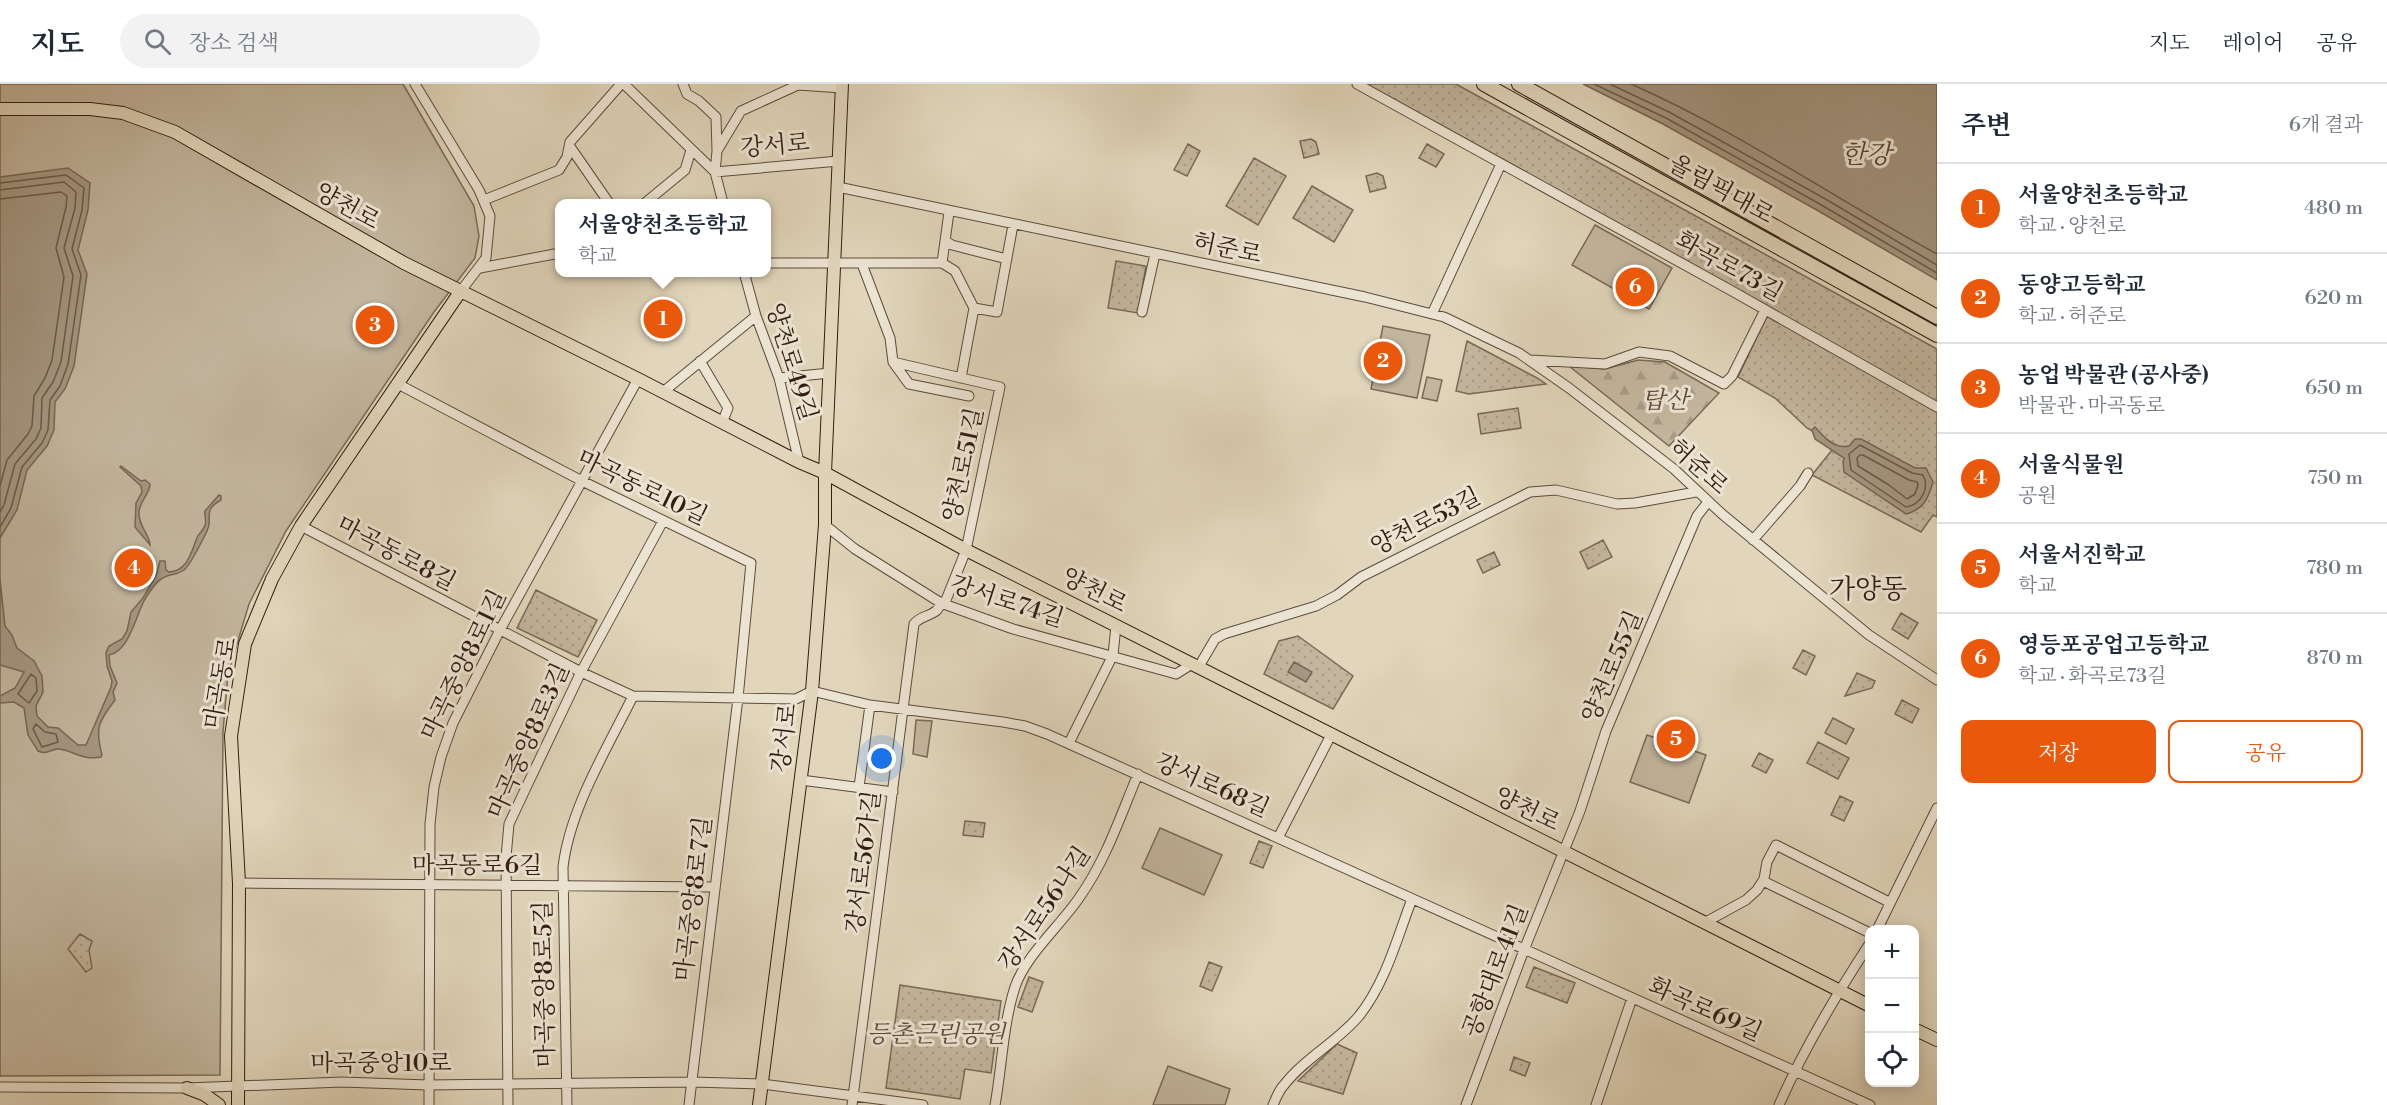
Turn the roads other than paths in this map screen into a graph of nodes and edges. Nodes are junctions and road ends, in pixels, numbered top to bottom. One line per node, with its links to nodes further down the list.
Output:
1 (415, 84): 19 (street)
2 (623, 84): 9 (street); 10 (street)
3 (683, 84): 11 (street)
4 (1356, 84): 13 (street, 화곡로73길)
5 (1484, 84): 41 (highway, 올림픽대로)
6 (1519, 84): 33 (highway, 올림픽대로)
7 (842, 86): 11 (street, 강서로); 12 (main road, 강서로)
8 (0, 109): 32 (main road, 양천로)
9 (571, 148): 16 (street); 19 (street)
10 (691, 150): 14 (street); 17 (street)
11 (717, 151): 14 (street)
12 (839, 161): 14 (street, 강서로); 15 (main road, 강서로)
13 (1501, 164): 36 (street, 화곡로73길); 38 (street)
14 (715, 172): 18 (street)
15 (838, 187): 20 (street, 허준로); 28 (main road, 강서로)
16 (606, 199)
17 (651, 199)
18 (722, 199)
19 (484, 200): 30 (street)
20 (949, 212): 21 (street, 허준로); 22 (street)
21 (1014, 225): 24 (street, 허준로); 25 (street)
22 (945, 241): 25 (street); 27 (street)
23 (555, 254): 30 (street)
24 (1155, 254): 37 (street); 38 (street, 허준로)
25 (1007, 259): 35 (street)
26 (771, 263): 28 (street)
27 (942, 263): 29 (street); 35 (street)
28 (835, 264): 29 (street); 45 (main road, 강서로)
29 (862, 264): 44 (street)
30 (480, 268): 32 (street)
31 (745, 277): 39 (street, 양천로49길)
32 (460, 292): 48 (main road, 양천로); 49 (main road, 마곡동로)
33 (1910, 301): 34 (highway); 40 (highway, 올림픽대로)
34 (1937, 307)
35 (974, 308): 47 (street)
36 (1765, 310): 42 (street); 52 (street, 화곡로73길)
37 (1142, 312)
38 (1431, 314): 42 (street, 허준로)
39 (756, 316): 43 (street); 46 (street, 양천로49길)
40 (1937, 317)
41 (1937, 335)
42 (1530, 360): 58 (street, 허준로)
43 (700, 361): 50 (street); 53 (street)
44 (893, 362): 47 (street); 51 (street)
45 (830, 373): 46 (street); 55 (main road, 강서로)
46 (778, 378): 54 (street, 양천로49길)
47 (961, 378): 64 (street, 양천로51길)
48 (638, 379): 50 (main road, 양천로); 57 (street, 마곡중앙8로1길)
49 (398, 384): 57 (street, 마곡동로10길); 62 (main road, 마곡동로)
50 (663, 392): 53 (main road, 양천로)
51 (969, 396)
52 (1937, 407)
53 (722, 423): 54 (main road, 양천로)
54 (799, 462): 55 (main road, 양천로)
55 (825, 473): 61 (main road, 강서로); 64 (main road, 양천로)
56 (1808, 473): 63 (street)
57 (582, 481): 60 (street, 마곡동로10길); 67 (street, 마곡중앙8로1길)
58 (1696, 492): 59 (street, 허준로); 69 (street, 양천로53길)
59 (1708, 502): 63 (street, 허준로); 85 (street, 양천로55길)
60 (663, 520): 70 (street, 마곡중앙8로3길); 74 (street, 마곡동로10길)
61 (825, 525): 65 (street, 강서로74길); 72 (main road, 강서로)
62 (301, 526): 67 (street, 마곡동로8길); 87 (main road, 마곡동로)
63 (1754, 540): 71 (street, 허준로)
64 (966, 550): 65 (street); 66 (main road, 양천로)
65 (941, 603): 68 (street, 강서로74길); 76 (street, 강서로56가길)
66 (1116, 626): 68 (street); 69 (main road, 양천로)
67 (500, 630): 70 (street, 마곡동로8길); 88 (street, 마곡중앙8로1길)
68 (1113, 655): 69 (street, 강서로74길); 78 (street)
69 (1195, 666): 77 (main road, 양천로)
70 (581, 672): 73 (street, 마곡동로8길); 89 (street, 마곡중앙8로3길)
71 (1937, 680)
72 (812, 691): 74 (street, 마곡동로8길); 75 (street, 강서로68길); 80 (main road, 강서로)
73 (633, 696): 74 (street, 마곡동로8길); 90 (street, 마곡중앙8로5길)
74 (738, 698): 91 (street, 마곡중앙8로7길)
75 (870, 705): 76 (street, 강서로68길); 81 (street)
76 (903, 709): 78 (street, 강서로68길); 82 (street, 강서로56가길)
77 (1331, 735): 84 (street); 85 (main road, 양천로)
78 (1069, 743): 79 (street, 강서로68길)
79 (1138, 774): 84 (street, 강서로68길); 122 (street, 강서로56나길)
80 (801, 780): 81 (street); 108 (main road, 강서로)
81 (859, 787): 82 (street)
82 (893, 792): 113 (street, 강서로56가길)
83 (1937, 808): 93 (street)
84 (1278, 838): 92 (street, 강서로68길)
85 (1565, 852): 94 (main road, 양천로); 98 (street, 공항대로41길)
86 (1763, 881): 93 (street); 94 (street); 96 (street)
87 (239, 883): 88 (street, 마곡동로6길); 109 (main road, 마곡동로)
88 (431, 885): 89 (street, 마곡동로6길); 110 (street, 마곡중앙8로1길)
89 (507, 885): 90 (street, 마곡동로6길); 107 (street, 마곡중앙8로3길)
90 (563, 886): 91 (street, 마곡동로6길); 105 (street, 마곡중앙8로5길)
91 (715, 887): 106 (street, 마곡중앙8로7길)
92 (1412, 899): 98 (street, 강서로68길); 123 (street)
93 (1889, 902): 95 (street)
94 (1704, 923): 99 (main road, 양천로)
95 (1879, 925)
96 (1865, 931)
97 (1865, 949): 99 (street)
98 (1524, 950): 100 (street, 화곡로69길); 124 (street, 공항대로41길)
99 (1839, 990): 101 (main road, 양천로); 104 (street)
100 (1632, 998): 104 (street, 화곡로69길); 125 (street)
101 (1865, 1004)
102 (1919, 1031): 103 (main road)
103 (1937, 1040)
104 (1795, 1071): 126 (street); 127 (street, 화곡로69길)
105 (566, 1082): 106 (street, 마곡중앙10로); 107 (street, 마곡중앙10로); 118 (street, 마곡중앙8로5길)
106 (692, 1082): 108 (street, 마곡중앙10로); 119 (street, 마곡중앙8로7길)
107 (508, 1083): 110 (street, 마곡중앙10로); 117 (street, 마곡중앙8로3길)
108 (762, 1084): 113 (street, 마곡중앙10로); 120 (main road, 강서로)
109 (238, 1085): 110 (street, 마곡중앙10로); 112 (street, 마곡중앙10로); 115 (main road, 마곡동로)
110 (428, 1085): 116 (street, 마곡중앙8로1길)
111 (0, 1087): 112 (street, 마곡중앙10로)
112 (187, 1088): 114 (main road)
113 (853, 1101): 121 (street, 마곡중앙10로)
114 (219, 1105)
115 (238, 1105)
116 (429, 1105)
117 (508, 1105)
118 (567, 1105)
119 (689, 1105)
120 (759, 1105)
121 (923, 1105)
122 (995, 1105)
123 (1273, 1105)
124 (1466, 1105)
125 (1596, 1105)
126 (1779, 1105)
127 (1870, 1105)

